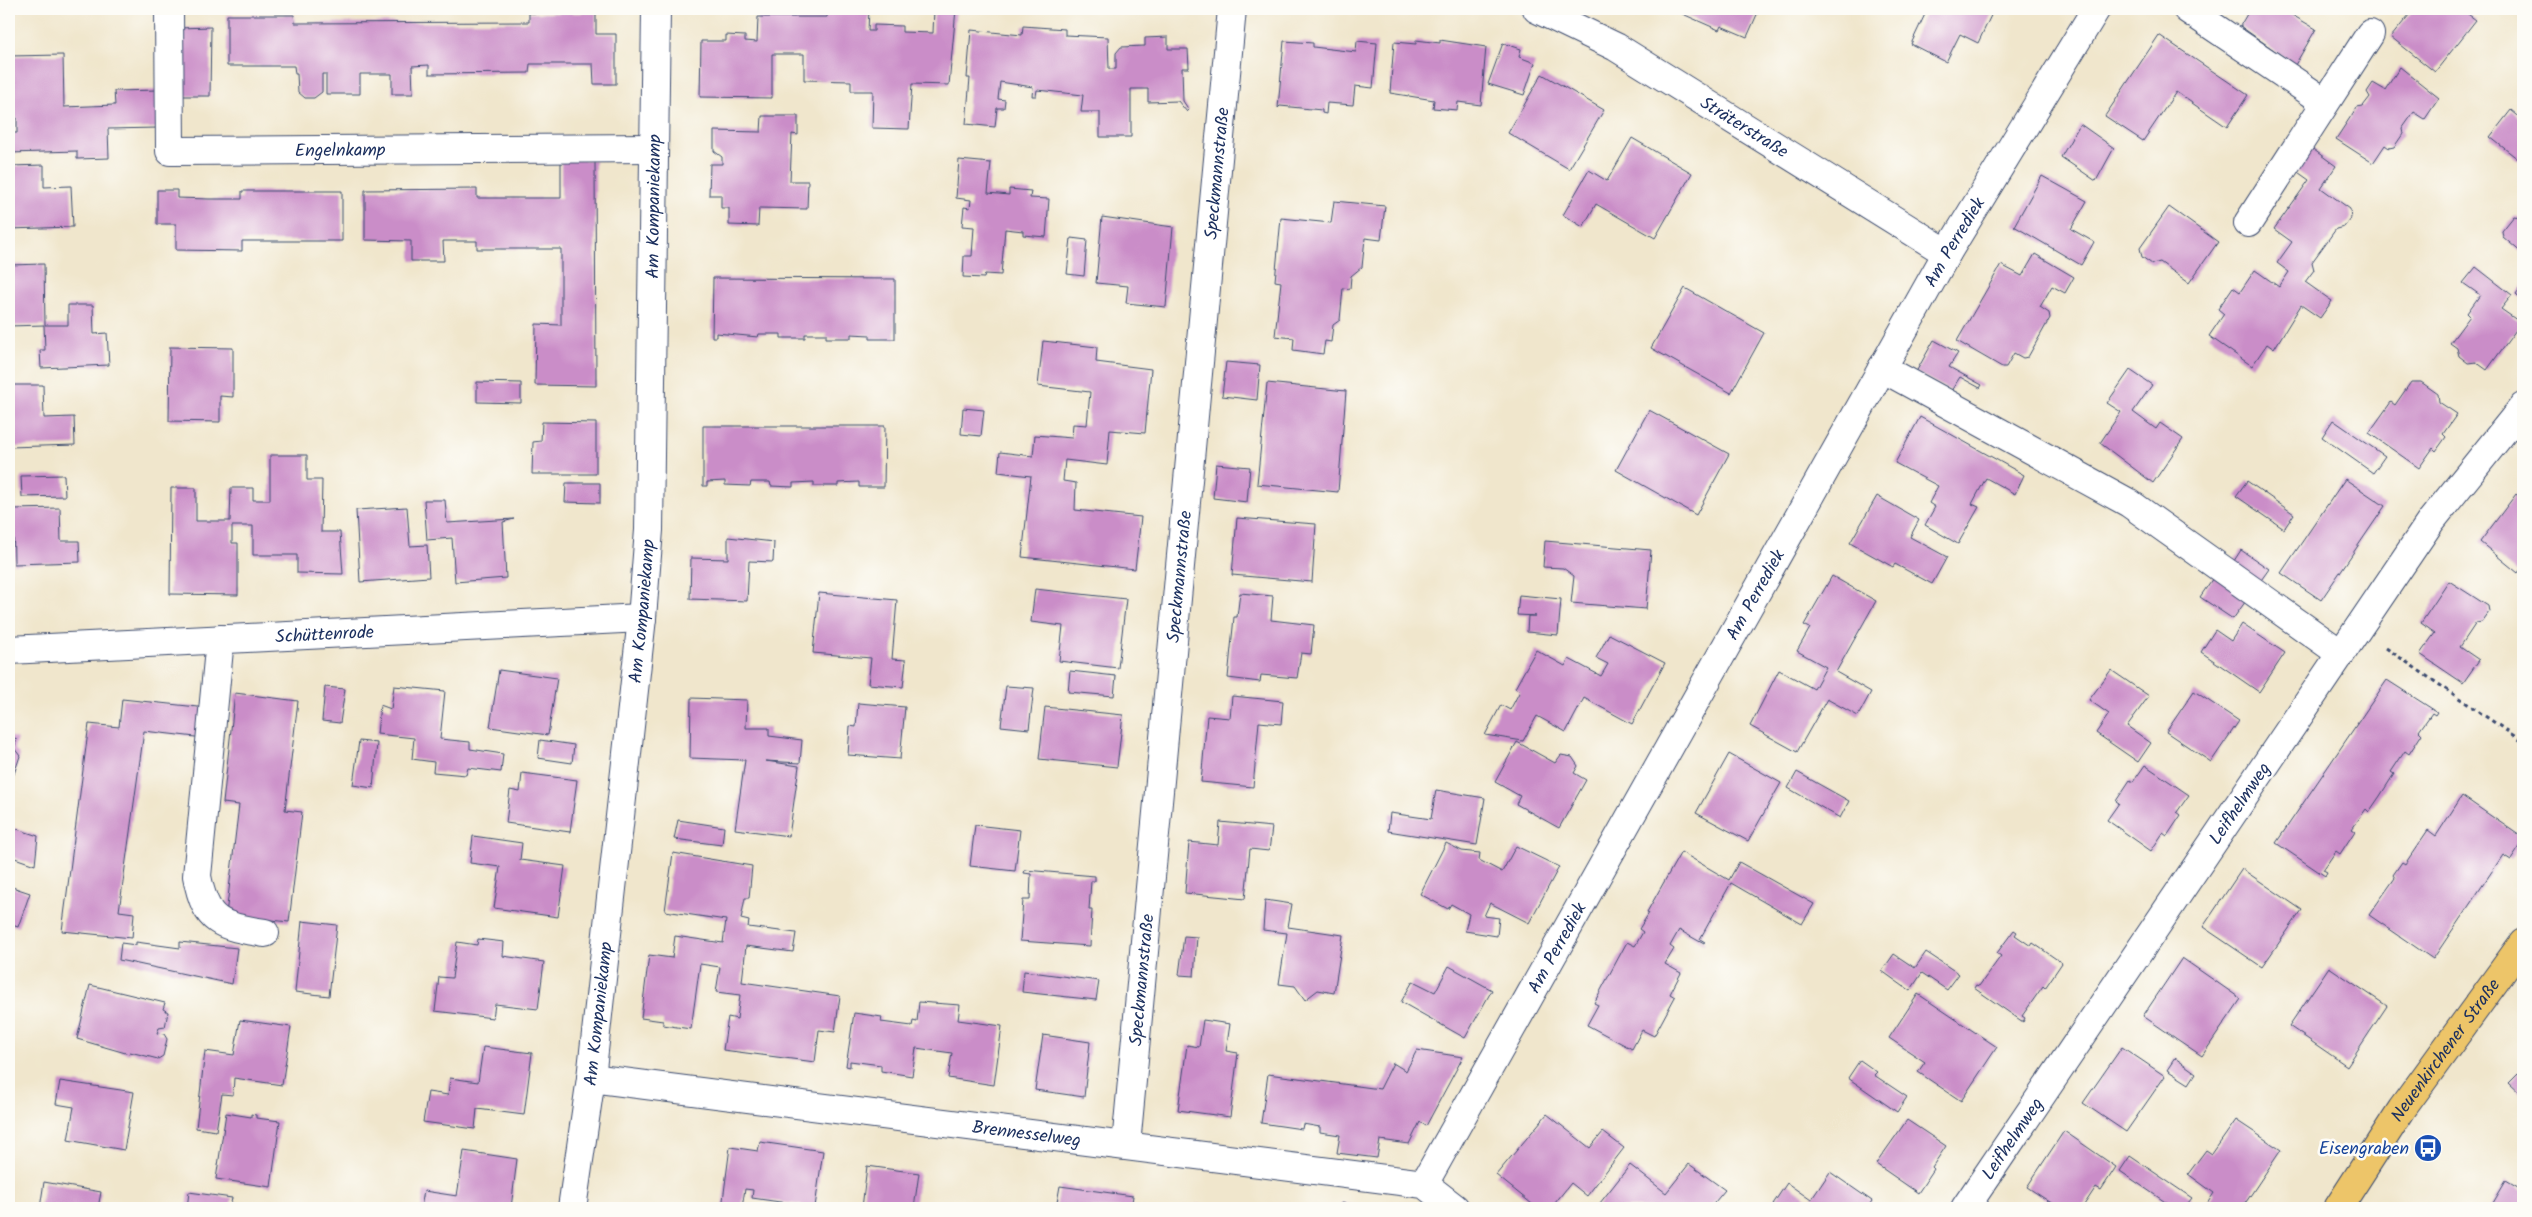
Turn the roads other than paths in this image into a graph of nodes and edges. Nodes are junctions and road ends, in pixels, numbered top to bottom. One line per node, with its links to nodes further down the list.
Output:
1 (169, 9): 9 (street, Engelnkamp)
2 (656, 9): 9 (street, Am Kompaniekamp)
3 (1232, 9): 21 (street, Speckmannstraße)
4 (1537, 9): 11 (street, Sträterstraße)
5 (2096, 9): 11 (street, Am Perrediek)
6 (2186, 9): 8 (street)
7 (2370, 34): 8 (street)
8 (2325, 102): 10 (street)
9 (654, 148): 14 (street, Am Kompaniekamp)
10 (2248, 223)
11 (1947, 253): 12 (street, Am Perrediek)
12 (1882, 368): 17 (street); 22 (street, Am Perrediek)
13 (2523, 407): 17 (street, Leifhelmweg)
14 (642, 618): 15 (street, Schüttenrode); 20 (street, Am Kompaniekamp)
15 (220, 639): 16 (street, Schüttenrode); 18 (street)
16 (9, 650)
17 (2340, 652): 25 (street, Leifhelmweg)
18 (265, 933)
19 (2523, 943): 26 (main road, Neuenkirchener Straße)
20 (591, 1078): 21 (street, Brennesselweg); 23 (street, Am Kompaniekamp)
21 (1126, 1145): 22 (street, Brennesselweg)
22 (1424, 1184): 24 (street)
23 (572, 1208)
24 (1455, 1208)
25 (1965, 1208)
26 (2340, 1208)

